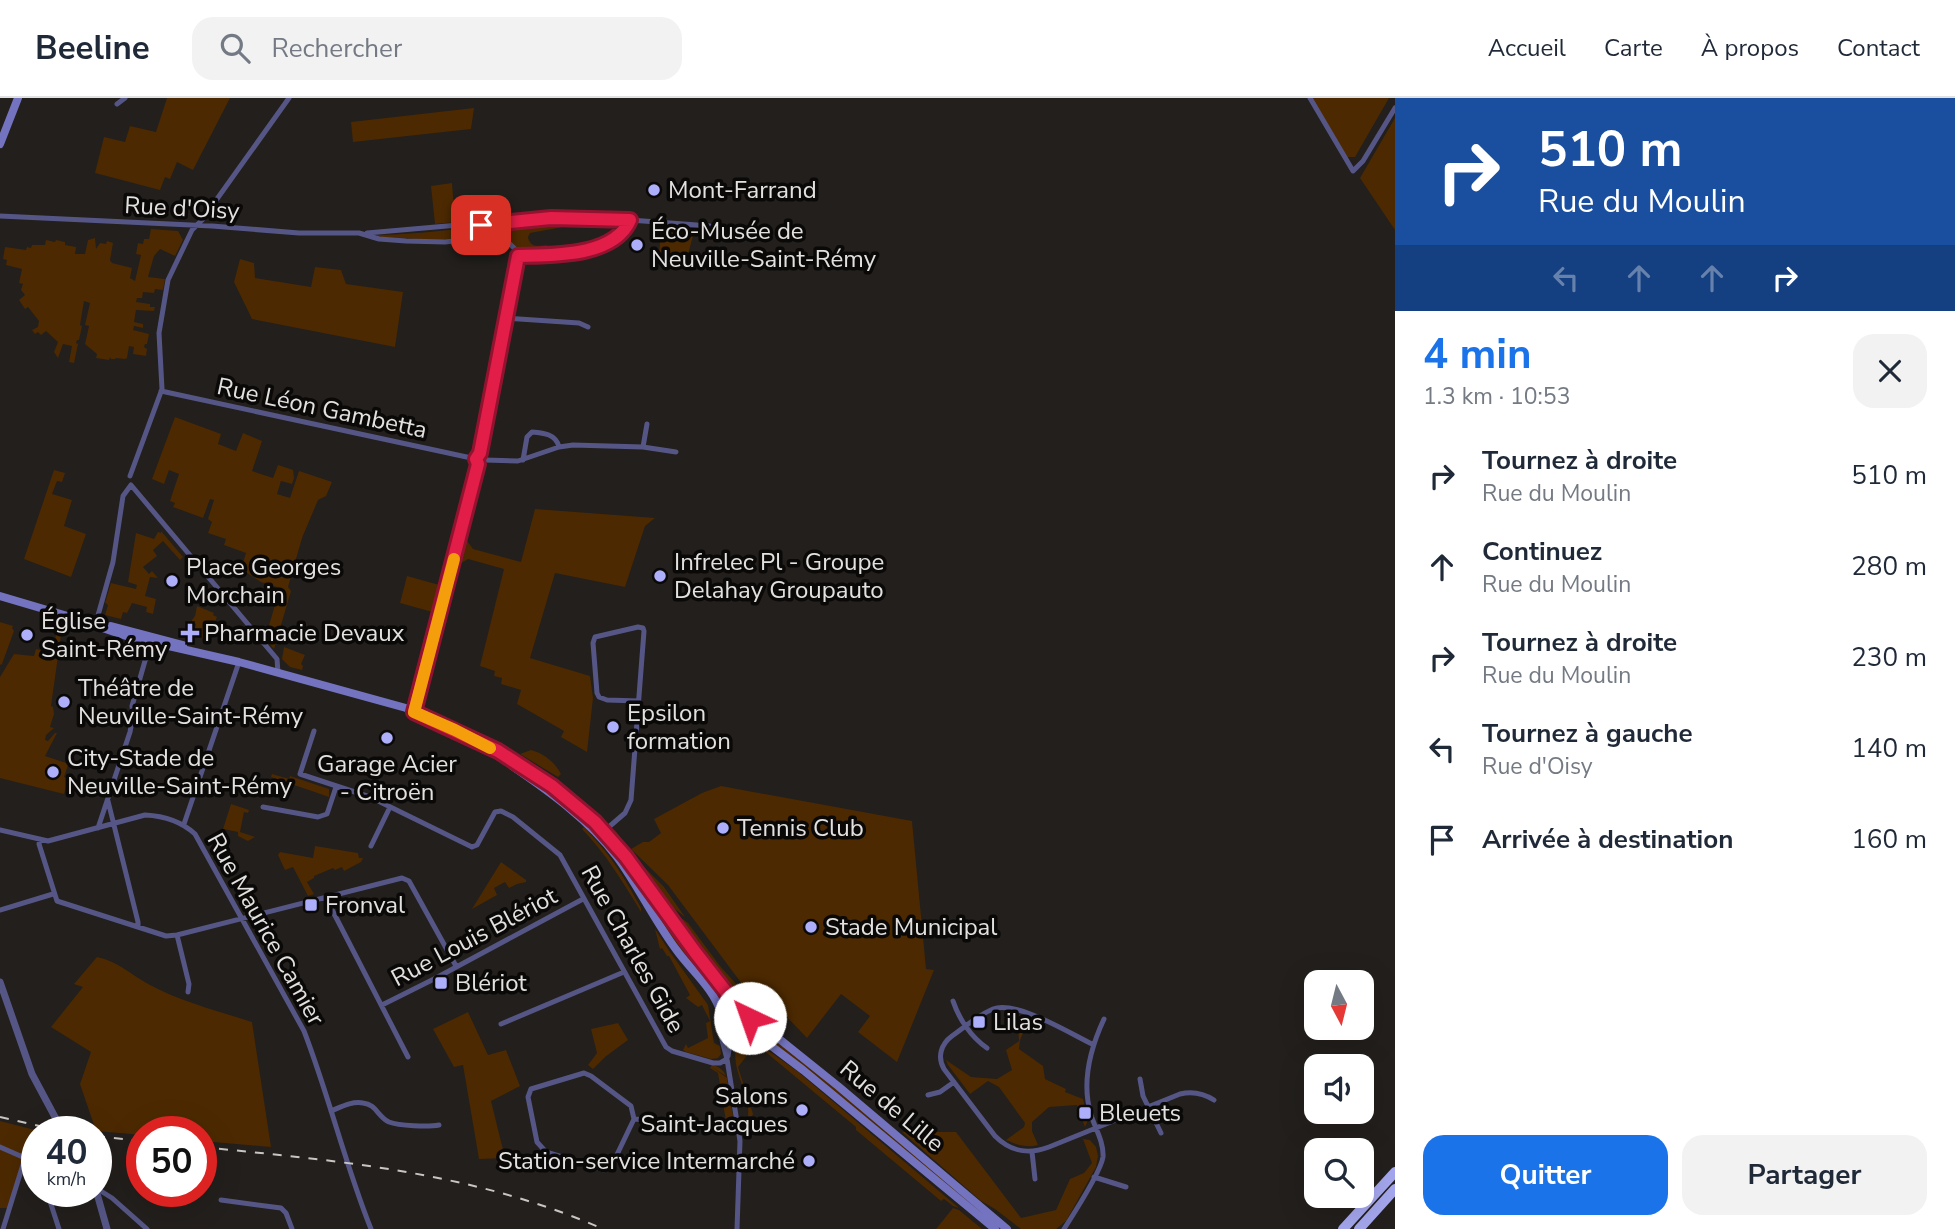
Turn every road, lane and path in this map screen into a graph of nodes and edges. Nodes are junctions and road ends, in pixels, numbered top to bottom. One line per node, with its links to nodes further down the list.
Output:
1 (18, 98): 7 (main road)
2 (125, 98): 5 (street)
3 (289, 98): 10 (street)
4 (1310, 98): 6 (street)
5 (117, 104)
6 (1395, 108)
7 (0, 144)
8 (0, 216): 10 (street, Rue d'Oisy)
9 (630, 220): 11 (street, Rue d'Oisy); 12 (street, Rue d'Oisy); 13 (street)
10 (196, 226): 12 (street, Rue d'Oisy); 16 (street)
11 (710, 226)
12 (363, 233): 13 (street, Rue d'Oisy)
13 (518, 256): 14 (street)
14 (506, 318): 15 (street); 21 (street)
15 (588, 327)
16 (161, 391): 21 (street, Rue Léon Gambetta); 23 (street)
17 (647, 424): 19 (street)
18 (559, 447): 19 (street, Rue Léon Gambetta); 22 (street, Rue Léon Gambetta); 22 (street)
19 (643, 447): 20 (street, Rue Léon Gambetta)
20 (676, 452)
21 (480, 460): 22 (street, Rue Léon Gambetta); 30 (street)
22 (523, 460)
23 (130, 476)
24 (0, 596): 25 (main road)
25 (95, 624): 26 (main road); 28 (street)
26 (151, 640): 27 (main road); 33 (street)
27 (239, 662): 28 (main road); 37 (street, Rue Maurice Camier)
28 (278, 673): 30 (main road)
29 (639, 701): 29 (street); 40 (street)
30 (414, 712): 40 (main road)
31 (314, 730): 32 (street)
32 (335, 787): 34 (street); 35 (street)
33 (107, 799): 36 (street); 38 (street)
34 (263, 807)
35 (390, 807): 42 (street); 45 (street, Rue Charles Gide)
36 (113, 824): 37 (street); 38 (street); 48 (street)
37 (184, 824): 47 (street, Rue Maurice Camier)
38 (98, 828): 41 (street)
39 (0, 830): 41 (street)
40 (602, 833): 55 (main road); 57 (main road)
41 (40, 839): 43 (street)
42 (371, 846)
43 (53, 894): 46 (street); 48 (street)
44 (326, 898): 47 (street); 50 (street); 56 (street)
45 (583, 899): 50 (street, Rue Louis Blériot); 51 (street, Rue Charles Gide)
46 (0, 910)
47 (242, 919): 49 (street); 73 (street, Rue Maurice Camier)
48 (138, 927): 49 (street)
49 (177, 935): 53 (street)
50 (456, 966): 56 (street, Rue Louis Blériot)
51 (624, 972): 60 (street); 67 (street, Rue Charles Gide)
52 (0, 982): 74 (street)
53 (188, 992)
54 (954, 1001): 62 (street)
55 (738, 1002): 57 (main road); 58 (main road)
56 (382, 1005): 66 (street)
57 (721, 1013): 61 (main road)
58 (750, 1014): 63 (main road); 102 (main road, Rue de Lille)
59 (1104, 1019): 64 (street)
60 (501, 1024)
61 (721, 1024): 63 (main road); 67 (street)
62 (966, 1026): 64 (street); 65 (street); 69 (street)
63 (741, 1031): 67 (street); 101 (main road, Rue de Lille)
64 (1092, 1044): 78 (street)
65 (987, 1048)
66 (408, 1057)
67 (727, 1059): 77 (street)
68 (1140, 1079): 72 (street)
69 (954, 1082): 70 (street); 81 (street)
70 (928, 1095)
71 (1214, 1100): 72 (street)
72 (1147, 1107): 78 (street); 79 (street)
73 (331, 1111): 76 (street); 99 (street, Rue Maurice Camier)
74 (54, 1116)
75 (634, 1119): 75 (street); 77 (street)
76 (439, 1125)
77 (739, 1127): 100 (street)
78 (1096, 1128): 81 (street); 85 (street)
79 (1161, 1133)
80 (0, 1147): 82 (street)
81 (1031, 1152): 86 (street)
82 (21, 1156)
83 (21, 1171): 94 (street)
84 (1395, 1172): 103 (highway)
85 (1094, 1177): 87 (street); 93 (street)
86 (1035, 1179)
87 (1126, 1186)
88 (1395, 1189): 104 (highway)
89 (112, 1198): 97 (street)
90 (222, 1200): 98 (street)
91 (51, 1207): 95 (street)
92 (101, 1207): 96 (street)
93 (1064, 1228)
94 (3, 1229)
95 (58, 1229)
96 (107, 1229)
97 (147, 1229)
98 (292, 1229)
99 (371, 1229)
100 (737, 1229)
101 (995, 1229)
102 (1007, 1229)
103 (1343, 1229)
104 (1359, 1229)

